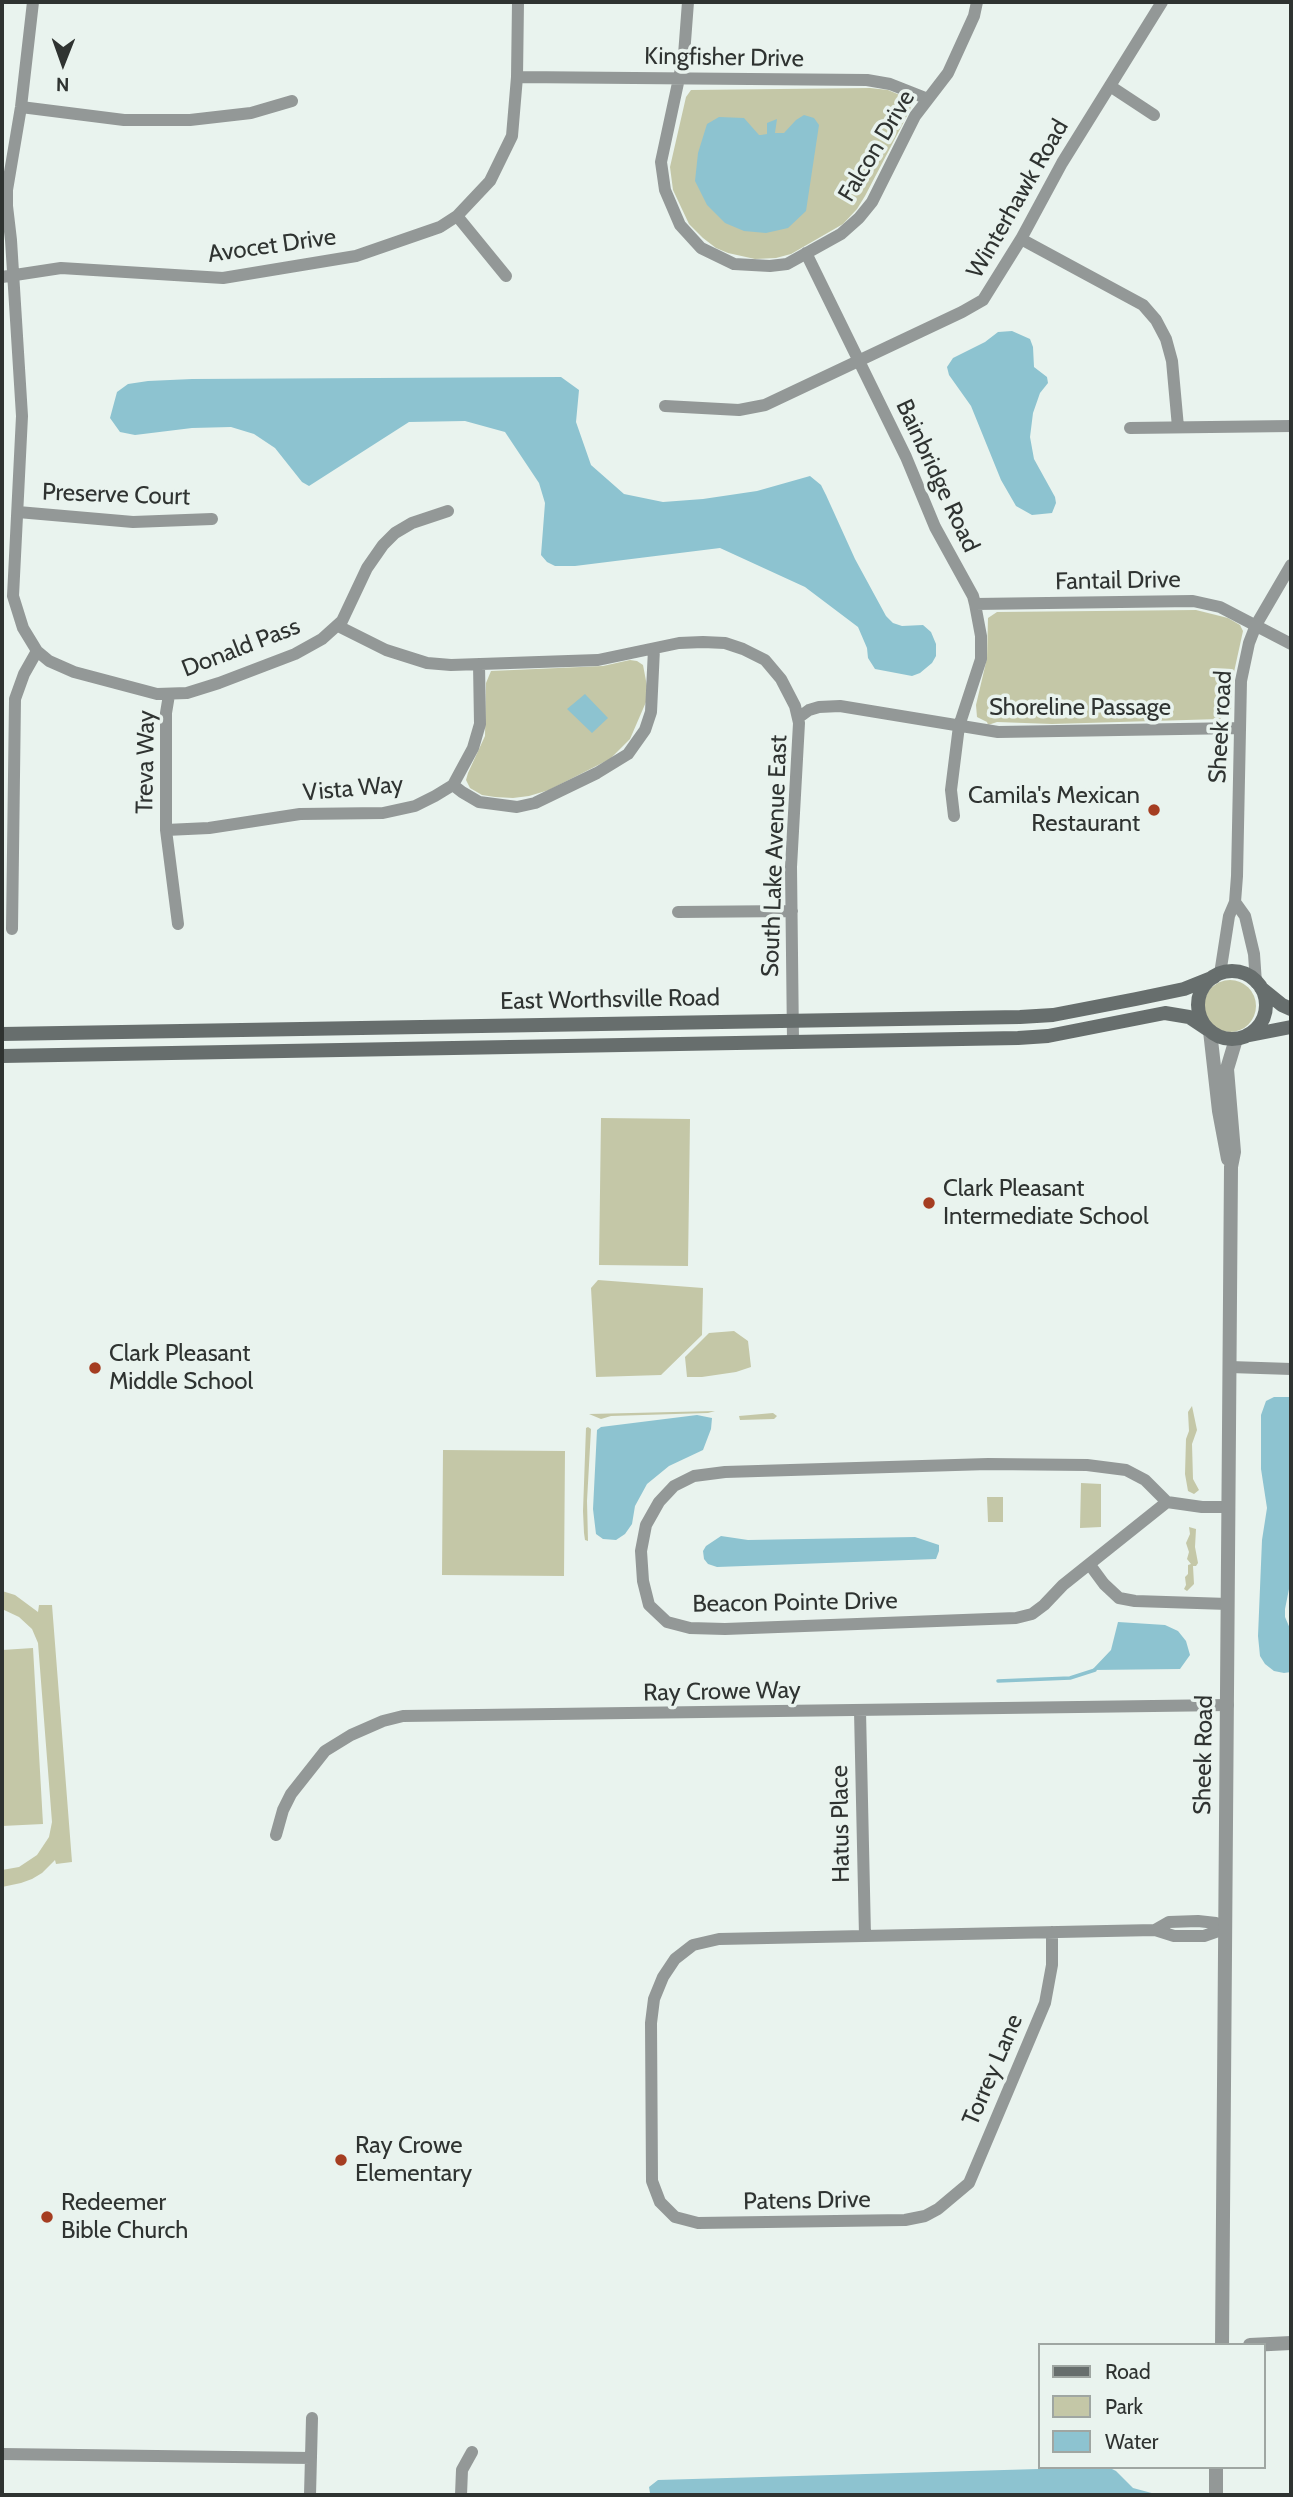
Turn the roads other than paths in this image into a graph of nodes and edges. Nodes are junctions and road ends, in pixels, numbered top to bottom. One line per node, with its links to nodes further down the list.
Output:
1 (33, 2): 11 (street)
2 (518, 2): 6 (street, Avocet Drive)
3 (688, 2): 7 (street, Falcon Drive)
4 (976, 2): 9 (street, Falcon Drive)
5 (1162, 2): 8 (street, Winterhawk Road)
6 (517, 77): 7 (street, Kingfisher Drive); 13 (street, Avocet Drive)
7 (678, 79): 9 (street, Kingfisher Drive); 15 (street, Falcon Drive)
8 (1110, 86): 12 (street); 14 (street, Winterhawk Road)
9 (928, 99): 15 (street, Falcon Drive)
10 (292, 101): 11 (street)
11 (21, 107): 16 (street)
12 (1154, 115)
13 (457, 216): 16 (street, Avocet Drive); 17 (street)
14 (1021, 239): 18 (street, Winterhawk Road); 21 (street)
15 (806, 253): 18 (street, Bainbridge Road)
16 (7, 276): 24 (street)
17 (506, 276)
18 (859, 361): 19 (street, Winterhawk Road); 27 (street, Bainbridge Road)
19 (665, 406)
20 (1291, 426): 21 (street)
21 (1178, 427): 22 (street)
22 (1130, 428)
23 (448, 511): 29 (street)
24 (18, 512): 25 (street, Preserve Court); 32 (street)
25 (212, 519)
26 (1291, 565): 28 (street, Sheek road)
27 (975, 604): 28 (street, Fantail Drive); 36 (street, Bainbridge Road)
28 (1256, 625): 30 (street, Fantail Drive); 37 (street, Sheek road)
29 (338, 626): 33 (street, South Lake Avenue East); 34 (street, Donald Pass)
30 (1291, 644)
31 (654, 649): 33 (street, South Lake Avenue East); 35 (street, South Lake Avenue East); 38 (street)
32 (37, 650): 34 (street, Donald Pass); 45 (street)
33 (479, 664): 38 (street)
34 (169, 695): 40 (street, Treva Way)
35 (798, 718): 36 (street, Shoreline Passage); 42 (street, South Lake Avenue East)
36 (959, 726): 37 (street, Shoreline Passage); 39 (street, Bainbridge Road)
37 (1240, 728): 41 (street, Sheek road)
38 (453, 785): 40 (street, Vista Way)
39 (954, 816)
40 (166, 830): 44 (street, Treva Way)
41 (1235, 902): 46 (street, Sheek road); 47 (street, Sheek road)
42 (792, 911): 43 (street); 49 (street, South Lake Avenue East)
43 (678, 912)
44 (178, 924)
45 (12, 929)
46 (1217, 975): 47 (main road); 49 (main road, East Worthsville Road); 51 (main road)
47 (1258, 984): 48 (main road); 53 (main road)
48 (1291, 1009)
49 (792, 1020): 52 (main road, East Worthsville Road); 54 (street, South Lake Avenue East)
50 (1291, 1027): 53 (main road)
51 (1209, 1030): 53 (main road); 54 (main road, East Worthsville Road); 56 (street, Sheek Road)
52 (2, 1034)
53 (1240, 1038): 56 (street, Sheek Road)
54 (793, 1041): 55 (main road, East Worthsville Road)
55 (2, 1056)
56 (1231, 1167): 57 (street, Sheek Road)
57 (1230, 1367): 58 (street); 60 (street, Sheek Road)
58 (1291, 1369)
59 (1167, 1502): 60 (street); 61 (street, Beacon Pointe Drive); 61 (street, Beacon Pointe Drive)
60 (1229, 1507): 62 (street, Sheek Road)
61 (1090, 1564): 62 (street)
62 (1228, 1604): 63 (street, Sheek Road)
63 (1228, 1705): 64 (street, Ray Crowe Way); 66 (street, Sheek Road)
64 (860, 1711): 65 (street, Ray Crowe Way); 68 (street, Hatus Place)
65 (276, 1835)
66 (1224, 1929): 67 (street); 70 (street, Sheek Road)
67 (1052, 1932): 68 (street); 69 (street, Torrey Lane)
68 (865, 1936): 69 (street, Patens Drive)
69 (938, 2209)
70 (1222, 2343)
71 (1291, 2343): 72 (street)
72 (1265, 2344)
73 (312, 2418): 76 (street)
74 (472, 2452): 79 (street)
75 (2, 2454): 76 (street)
76 (311, 2458): 78 (street)
77 (1216, 2469): 80 (street)
78 (310, 2495)
79 (461, 2495)
80 (1216, 2495)

